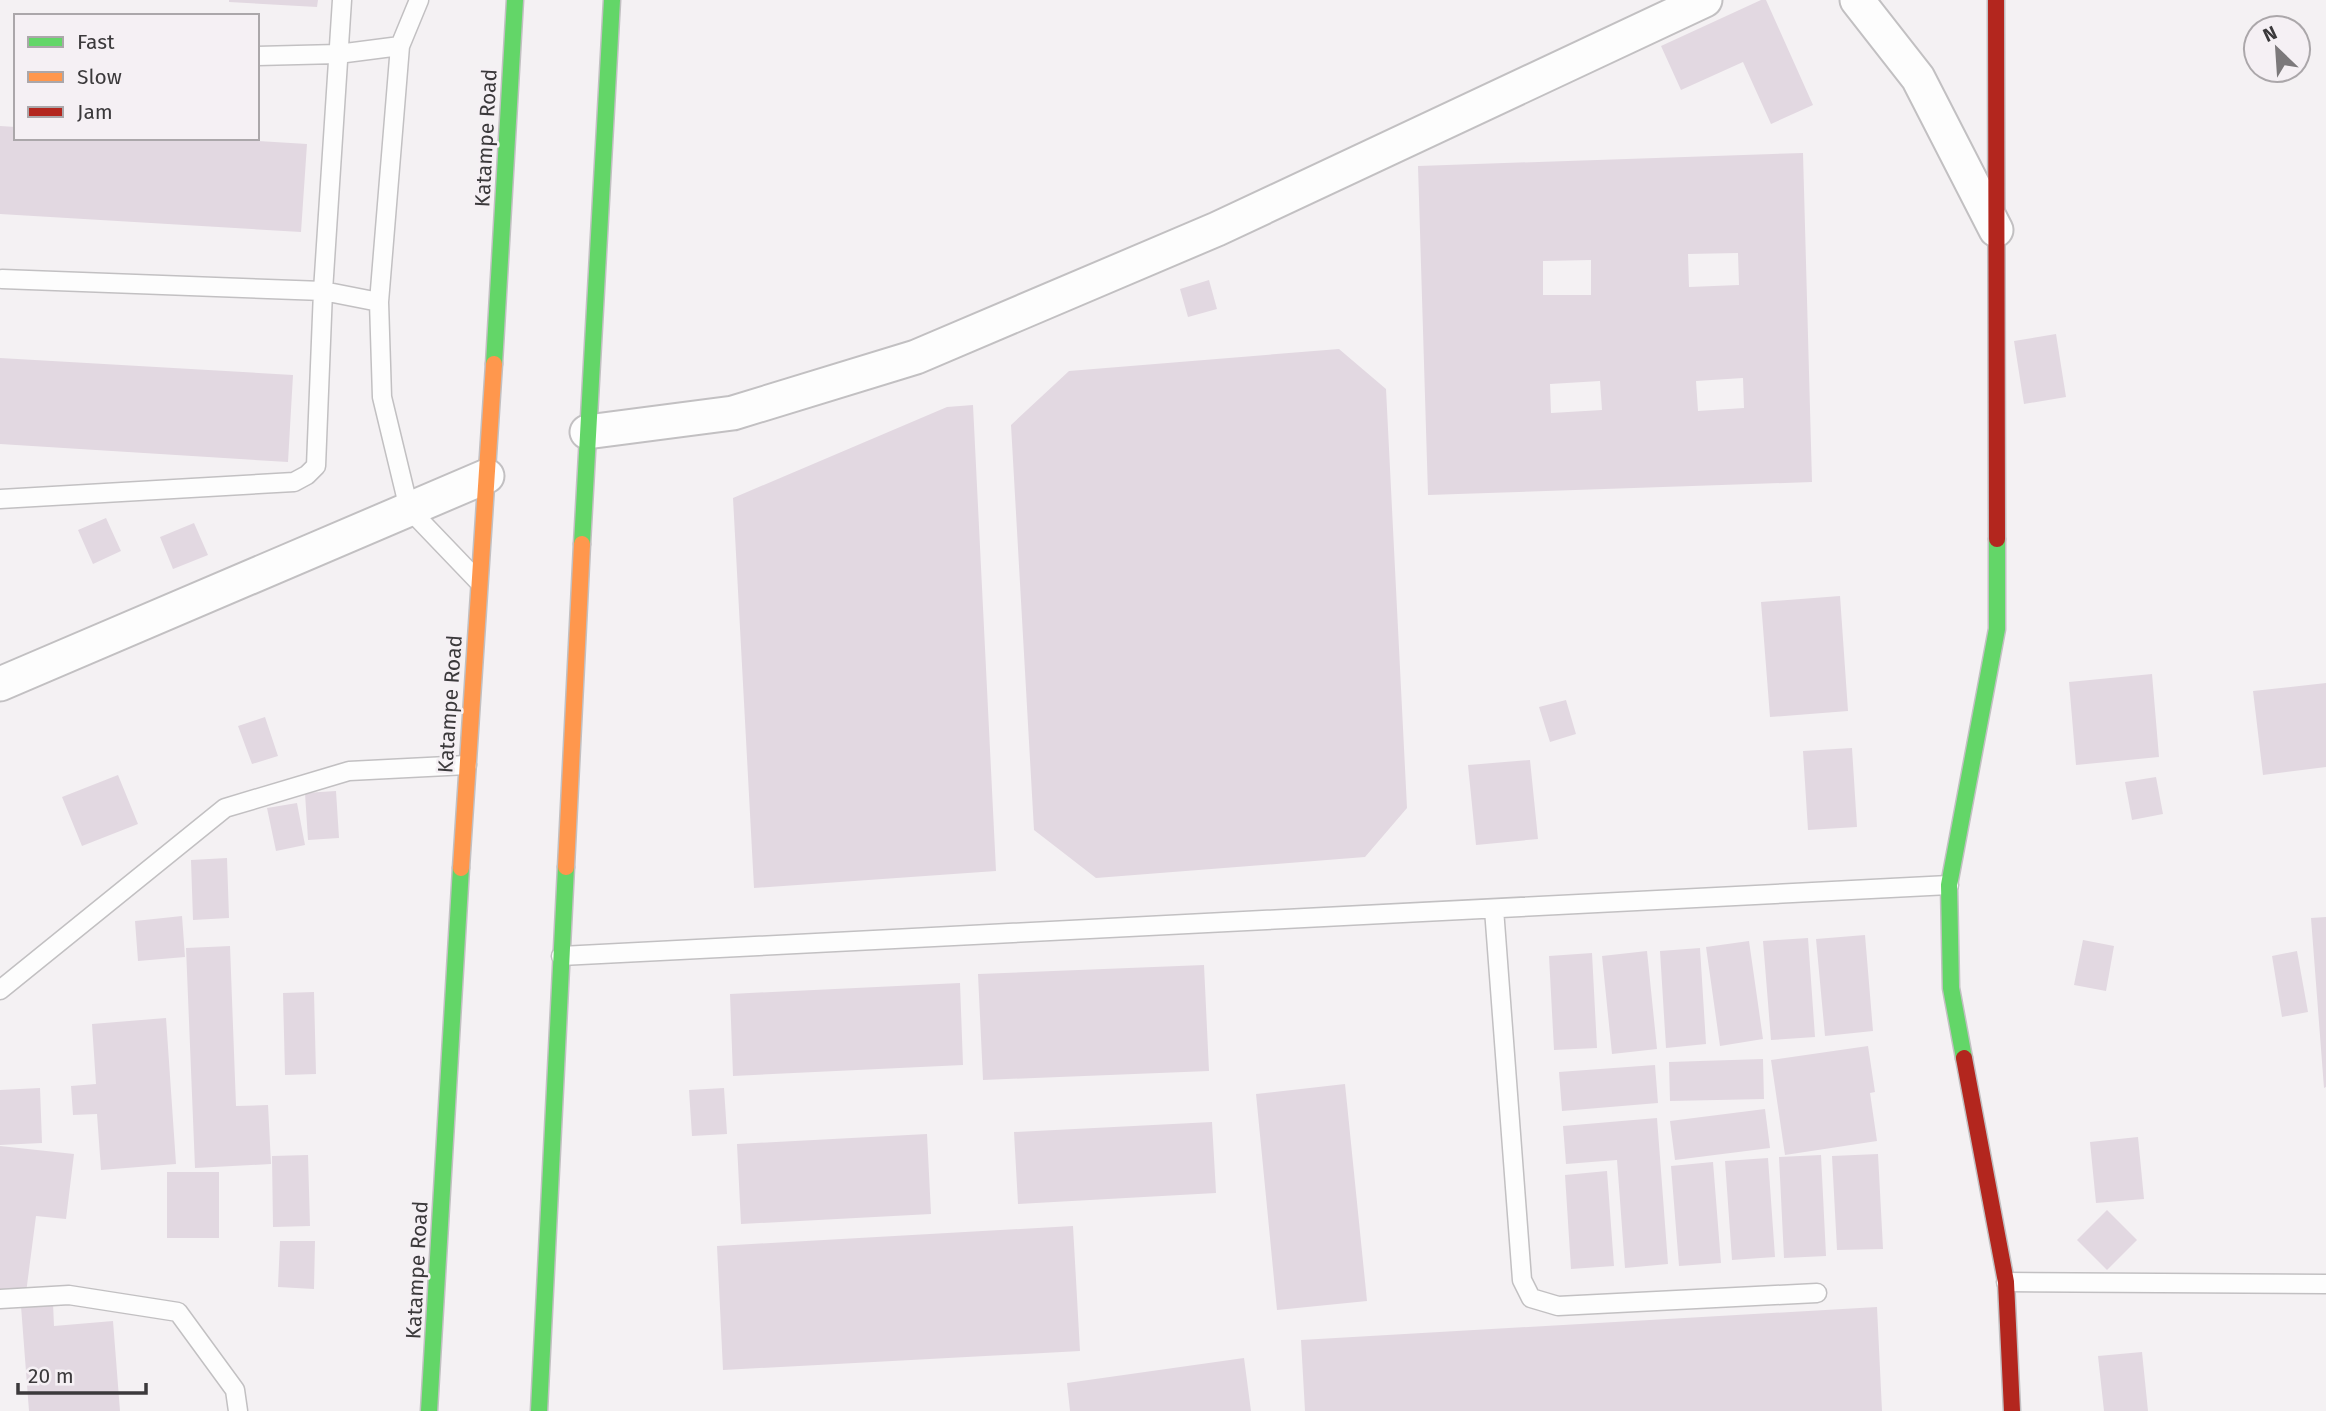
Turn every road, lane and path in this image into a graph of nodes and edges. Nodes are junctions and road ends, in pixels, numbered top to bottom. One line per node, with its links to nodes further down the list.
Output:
1 (342, 0): 9 (lane)
2 (419, 0): 8 (lane)
3 (515, 0): 16 (main road, Katampe Road)
4 (612, 0): 15 (main road)
5 (1705, 0): 15 (street)
6 (1857, 0): 11 (street)
7 (1996, 0): 11 (main road)
8 (401, 46): 9 (lane); 14 (lane)
9 (338, 54): 10 (lane); 13 (lane)
10 (259, 56)
11 (1996, 230): 22 (main road)
12 (2, 279): 13 (lane)
13 (323, 291): 14 (lane); 17 (lane)
14 (379, 302): 18 (lane)
15 (587, 432): 24 (main road)
16 (487, 476): 18 (street); 19 (main road, Katampe Road)
17 (0, 499)
18 (410, 509): 19 (lane); 20 (street)
19 (479, 582): 21 (main road, Katampe Road)
20 (0, 684)
21 (467, 765): 25 (lane); 31 (main road, Katampe Road)
22 (1949, 885): 23 (lane); 26 (main road)
23 (1494, 909): 24 (lane); 28 (lane)
24 (561, 956): 32 (main road)
25 (0, 990)
26 (2006, 1282): 27 (lane); 33 (main road)
27 (2326, 1284)
28 (1817, 1293)
29 (0, 1299): 30 (lane)
30 (238, 1411)
31 (429, 1411)
32 (539, 1411)
33 (2012, 1411)

